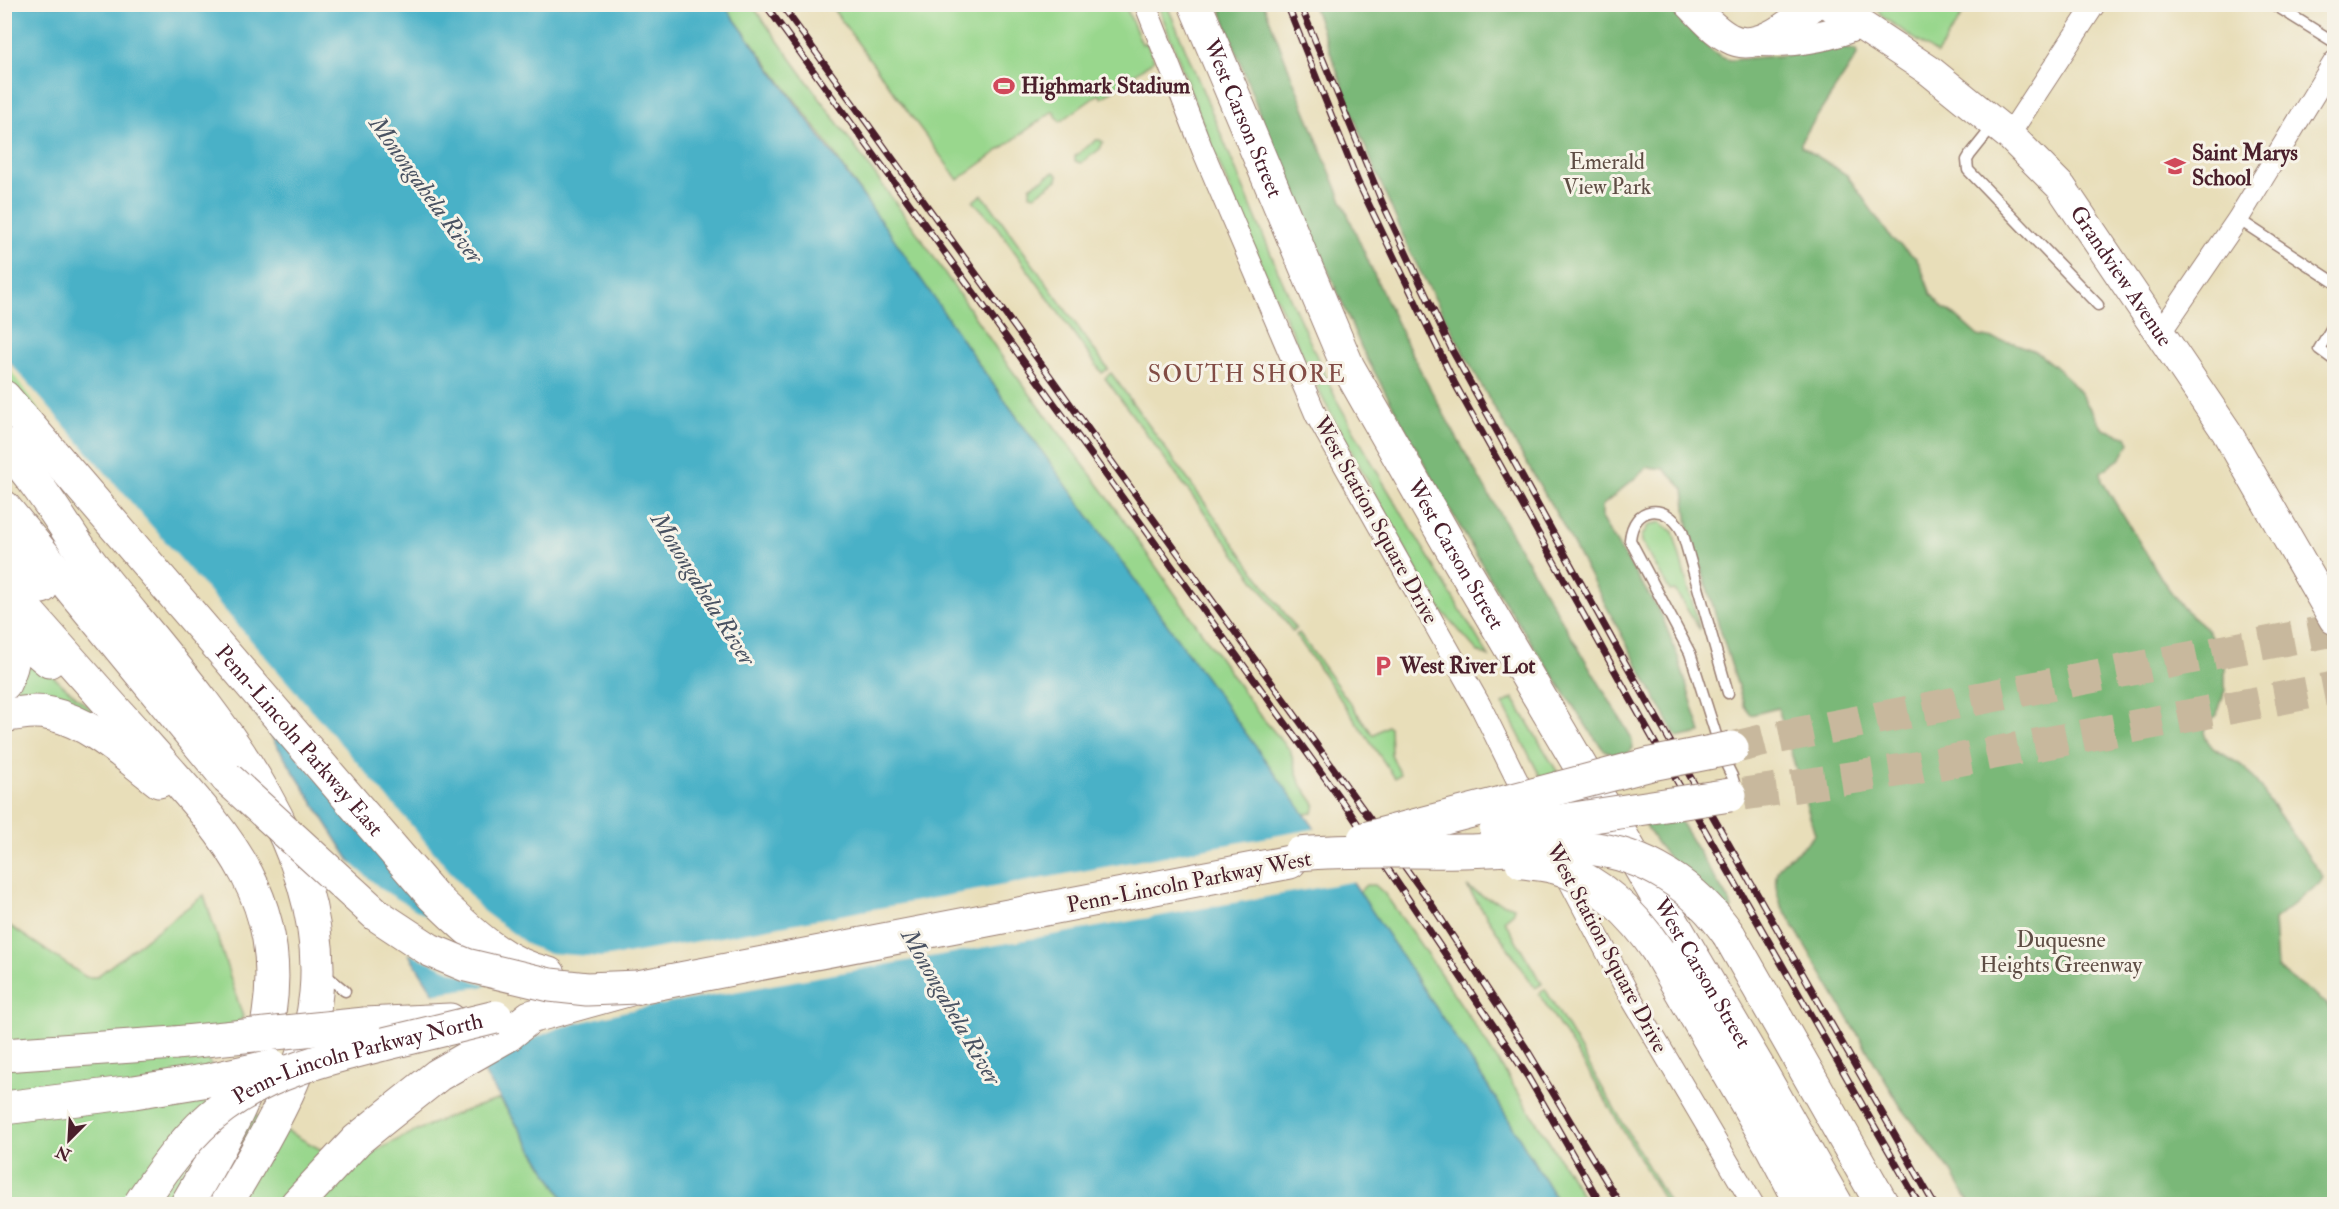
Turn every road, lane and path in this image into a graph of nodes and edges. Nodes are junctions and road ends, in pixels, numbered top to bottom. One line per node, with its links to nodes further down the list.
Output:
1 (1145, 4): 48 (street, West Station Square Drive)
2 (1195, 4): 50 (main road, West Carson Street)
3 (1690, 4): 9 (street)
4 (1815, 4): 9 (street)
5 (1829, 4): 8 (street, Grandview Avenue)
6 (2095, 4): 12 (street)
7 (2273, 4): 10 (lane)
8 (1858, 24): 9 (street); 12 (street, Grandview Avenue)
9 (1761, 41)
10 (2334, 42)
11 (2334, 62): 13 (street)
12 (2002, 129): 15 (lane); 17 (street, Grandview Avenue)
13 (2238, 219): 14 (lane); 17 (street)
14 (2334, 282)
15 (2098, 305)
16 (2334, 324): 18 (lane)
17 (2160, 333): 26 (street, Grandview Avenue)
18 (2334, 360)
19 (4, 398): 38 (main road, Penn-Lincoln Parkway East)
20 (4, 446): 24 (main road)
21 (4, 473): 24 (main road)
22 (4, 507): 33 (main road)
23 (4, 544): 33 (main road)
24 (93, 567): 37 (main road)
25 (4, 585): 31 (main road)
26 (2332, 606)
27 (4, 623): 28 (main road); 31 (main road)
28 (4, 684)
29 (1728, 693): 34 (lane)
30 (4, 716): 35 (main road)
31 (147, 747): 35 (main road)
32 (1732, 748): 36 (main road, Penn-Lincoln Parkway West, bridge)
33 (227, 778): 38 (main road, bridge)
34 (1737, 794): 36 (main road, Penn-Lincoln Parkway West, bridge)
35 (223, 833): 45 (main road)
36 (1294, 858): 38 (main road, Penn-Lincoln Parkway West); 49 (main road, bridge); 51 (main road, bridge)
37 (317, 968): 39 (lane); 46 (main road)
38 (646, 983): 40 (main road, Penn-Lincoln Parkway North, bridge); 41 (main road, Penn-Lincoln Parkway North, bridge)
39 (345, 991)
40 (496, 1017): 42 (main road, bridge); 44 (main road, Penn-Lincoln Parkway North, bridge)
41 (530, 1017): 43 (main road, bridge); 47 (main road, Penn-Lincoln Parkway North)
42 (14, 1052)
43 (4, 1108)
44 (140, 1204)
45 (187, 1204)
46 (226, 1204)
47 (297, 1204)
48 (1753, 1204)
49 (1802, 1204)
50 (1836, 1204)
51 (1882, 1204)

